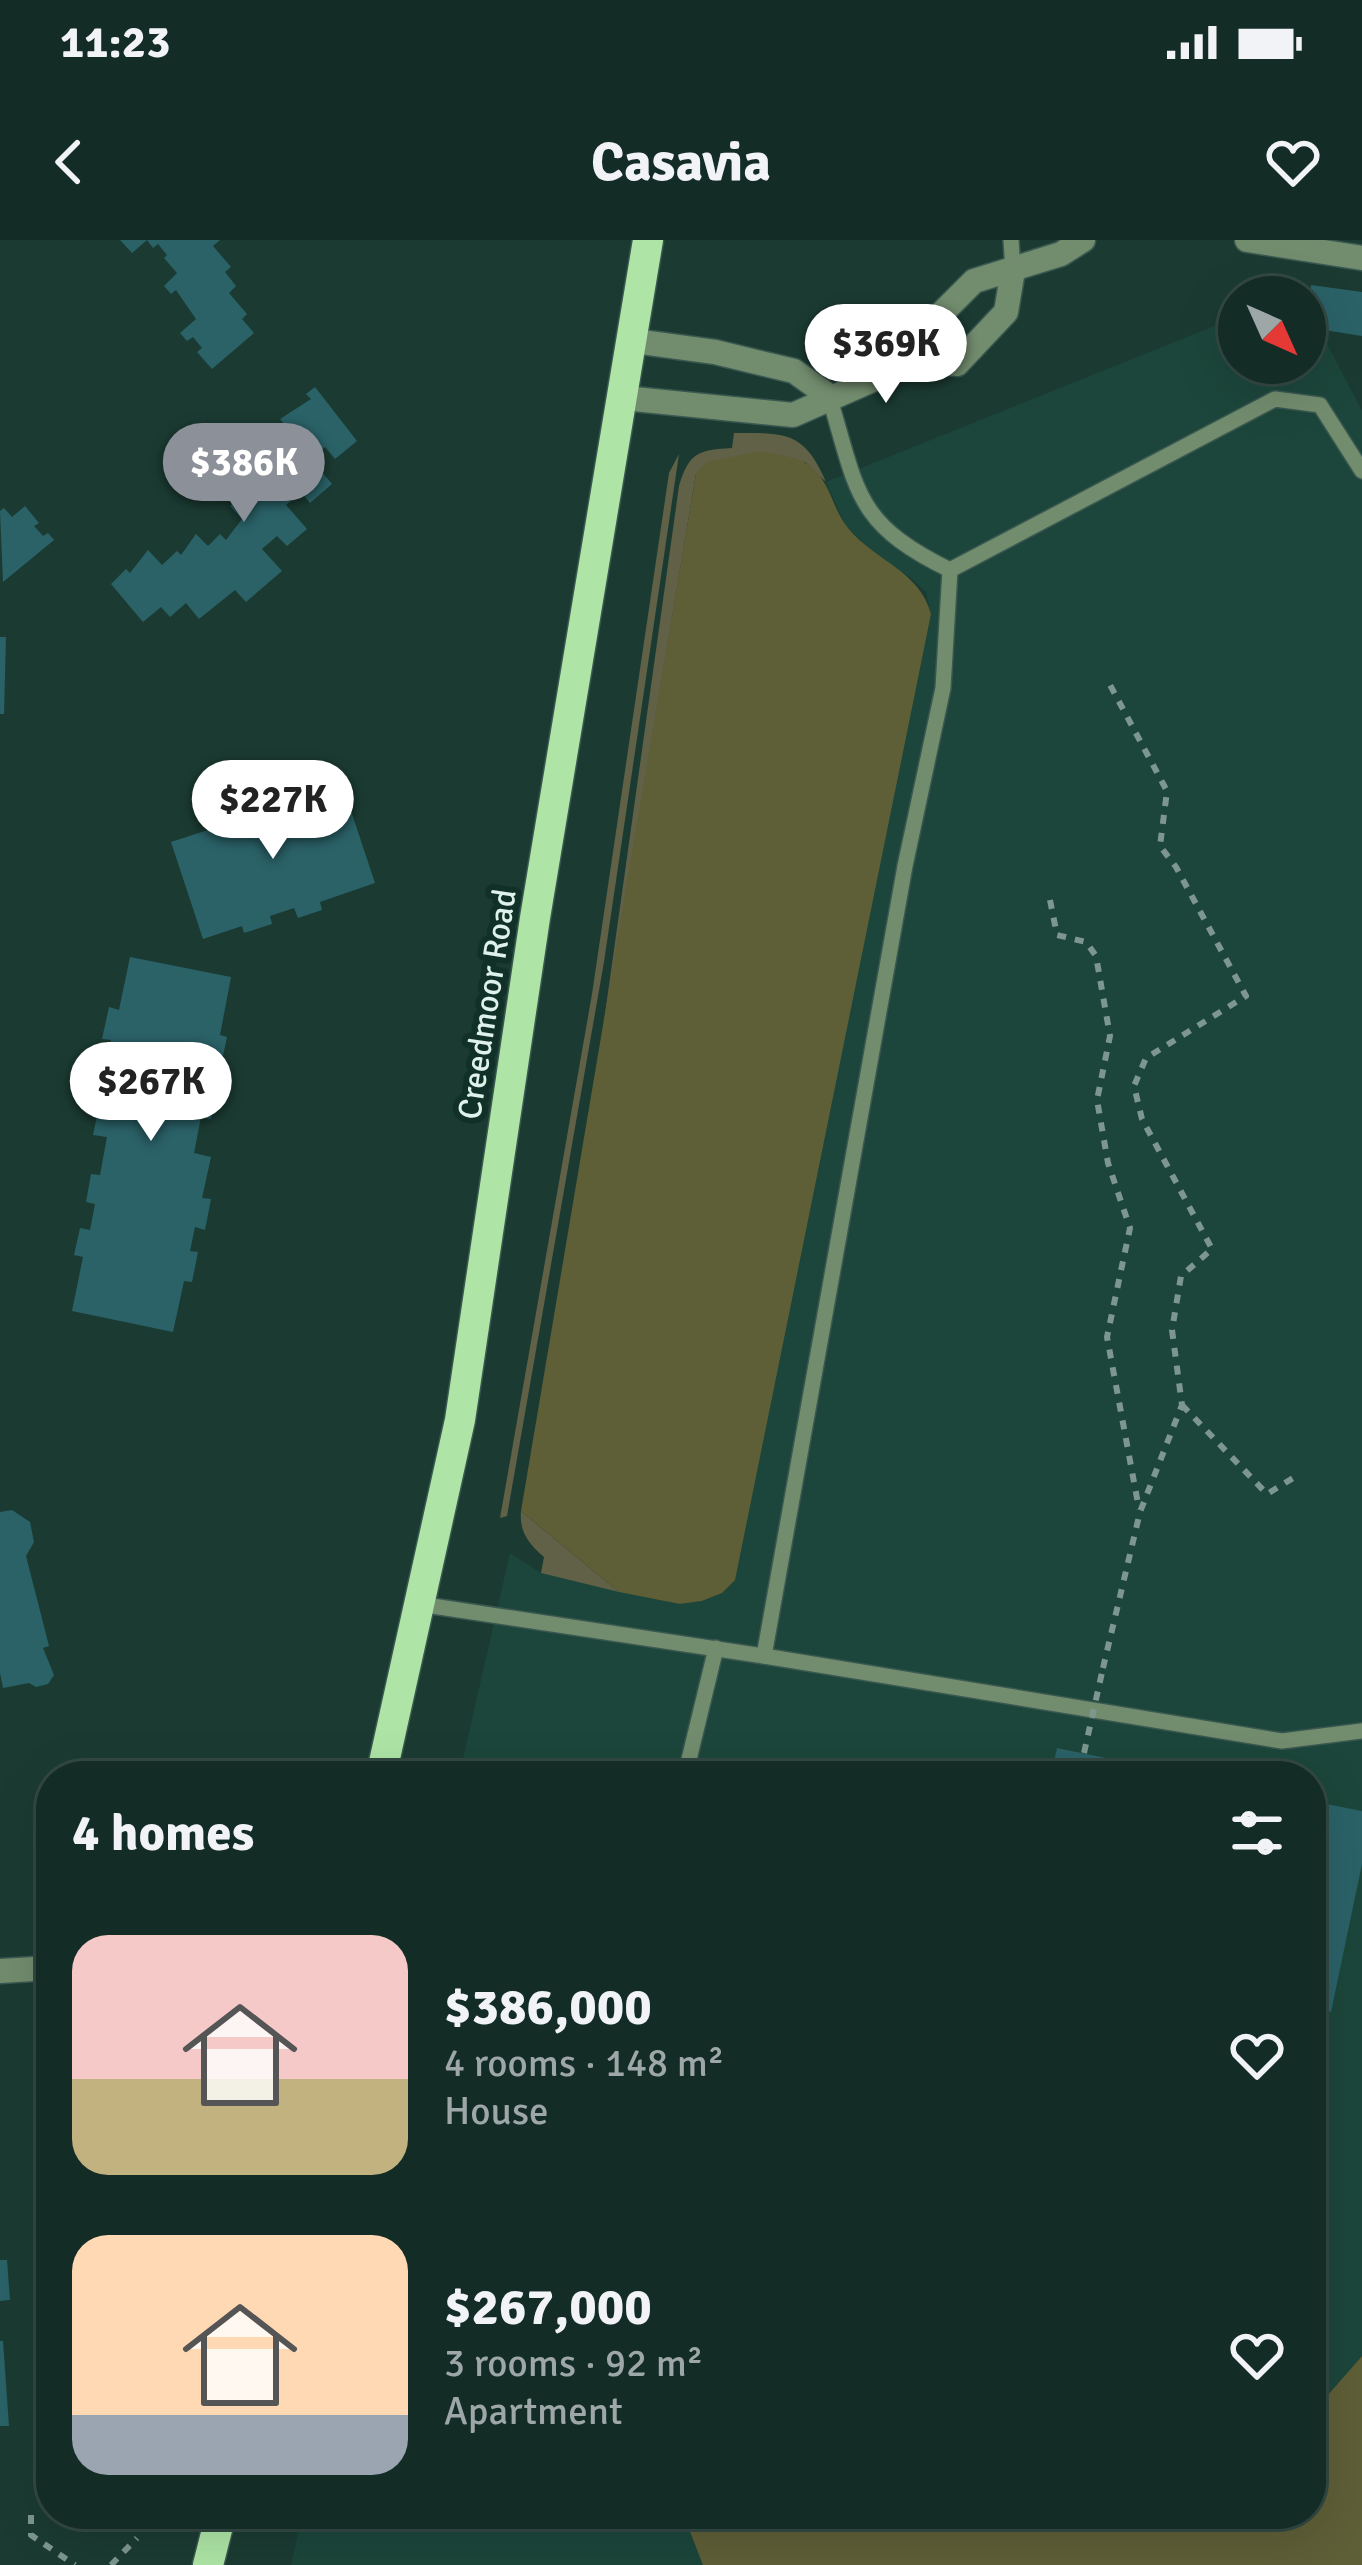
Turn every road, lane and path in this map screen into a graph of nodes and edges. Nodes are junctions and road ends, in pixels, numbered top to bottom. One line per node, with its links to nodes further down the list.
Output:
1 (648, 240): 7 (main road, Creedmoor Road)
2 (1011, 240): 6 (lane)
3 (1083, 240): 6 (street)
4 (1247, 240): 5 (street)
5 (1362, 258)
6 (1013, 269): 8 (street); 8 (street)
7 (634, 341): 9 (street); 10 (main road, Creedmoor Road)
8 (920, 359): 9 (street)
9 (830, 396): 10 (street); 12 (lane)
10 (624, 398): 18 (main road, Creedmoor Road)
11 (1362, 471): 12 (lane)
12 (950, 570): 20 (lane)
13 (1109, 683): 15 (path)
14 (1050, 900): 17 (path)
15 (1182, 1405): 16 (path); 17 (path)
16 (1298, 1475)
17 (1140, 1512): 22 (path, bridge)
18 (419, 1604): 19 (lane); 23 (main road, Creedmoor Road)
19 (716, 1648): 20 (lane); 24 (lane)
20 (764, 1656): 21 (lane)
21 (1362, 1731)
22 (1084, 1753)
23 (384, 1761)
24 (689, 1761)
25 (36, 1969): 26 (street)
26 (0, 1971)
27 (31, 2516): 30 (path)
28 (217, 2529): 32 (main road)
29 (137, 2538): 31 (path)
30 (75, 2565)
31 (112, 2565)
32 (208, 2565)

